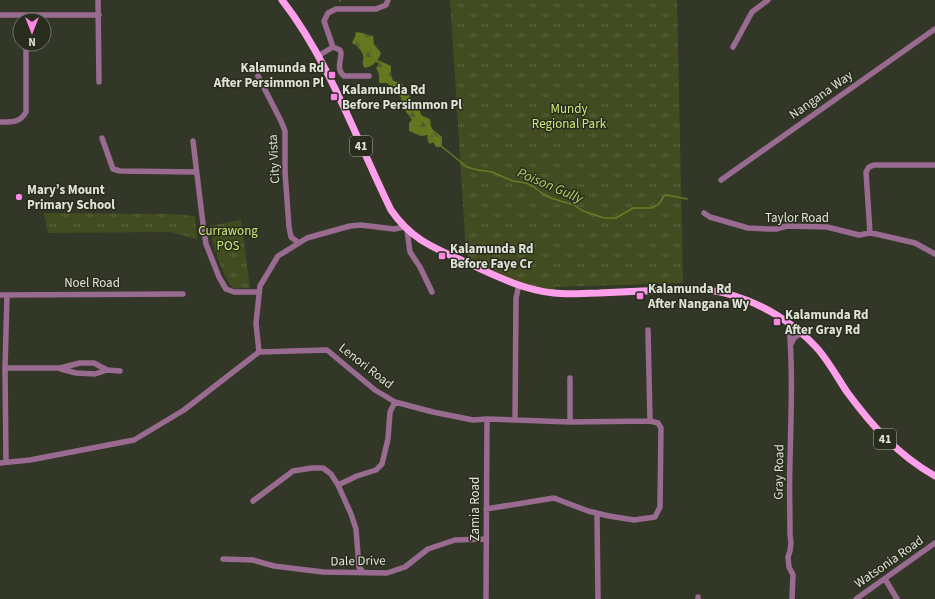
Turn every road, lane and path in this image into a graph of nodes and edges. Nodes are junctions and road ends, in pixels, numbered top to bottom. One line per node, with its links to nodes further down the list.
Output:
1 (98, 0): 6 (street)
2 (282, 0): 13 (main road, 41)
3 (388, 0): 10 (street)
4 (768, 0): 11 (street)
5 (0, 15): 7 (street)
6 (99, 15): 8 (street); 16 (street)
7 (12, 16)
8 (52, 17)
9 (935, 29): 22 (street, Nangana Way)
10 (334, 47): 13 (street); 15 (street)
11 (733, 47)
12 (26, 52): 17 (street)
13 (318, 56): 24 (main road, 41)
14 (258, 76): 26 (street, City Vista)
15 (369, 76)
16 (99, 82)
17 (0, 122)
18 (102, 138): 21 (street)
19 (193, 141): 21 (street)
20 (935, 165): 25 (street)
21 (196, 172): 29 (street)
22 (720, 180)
23 (704, 213): 25 (street, Taylor Road)
24 (406, 228): 26 (street); 28 (main road, 41); 30 (street)
25 (870, 233): 27 (street, Taylor Road)
26 (299, 243): 29 (street)
27 (935, 254)
28 (519, 285): 34 (main road, 41); 46 (street)
29 (259, 292): 38 (street)
30 (432, 292)
31 (183, 294): 33 (street, Noel Road)
32 (0, 295): 33 (street, Noel Road)
33 (7, 295): 39 (street)
34 (790, 324): 36 (main road, 41); 37 (street, Gray Road)
35 (648, 330): 47 (street)
36 (801, 333): 37 (street); 50 (main road, 41)
37 (792, 344): 62 (street, Gray Road)
38 (259, 352): 44 (street, Lenori Road); 49 (street)
39 (5, 368): 40 (street); 49 (street)
40 (60, 368): 41 (street); 41 (street)
41 (107, 370): 42 (street)
42 (120, 371)
43 (570, 378): 48 (street)
44 (395, 402): 45 (street, Lenori Road); 51 (street)
45 (487, 419): 46 (street, Lenori Road); 53 (street, Zamia Road)
46 (514, 420): 48 (street, Lenori Road)
47 (650, 421): 48 (street, Lenori Road); 54 (street)
48 (570, 422)
49 (3, 463)
50 (935, 476)
51 (338, 485): 52 (street); 58 (street)
52 (253, 501)
53 (486, 509): 54 (street); 55 (street, Zamia Road)
54 (597, 513): 61 (street)
55 (486, 539): 58 (street, Dale Drive); 60 (street, Zamia Road)
56 (935, 543): 59 (street, Watsonia Road)
57 (223, 559): 58 (street, Dale Drive)
58 (363, 572)
59 (885, 579): 63 (street, Watsonia Road); 64 (street)
60 (486, 599)
61 (598, 599)
62 (792, 599)
63 (856, 599)
64 (897, 599)

